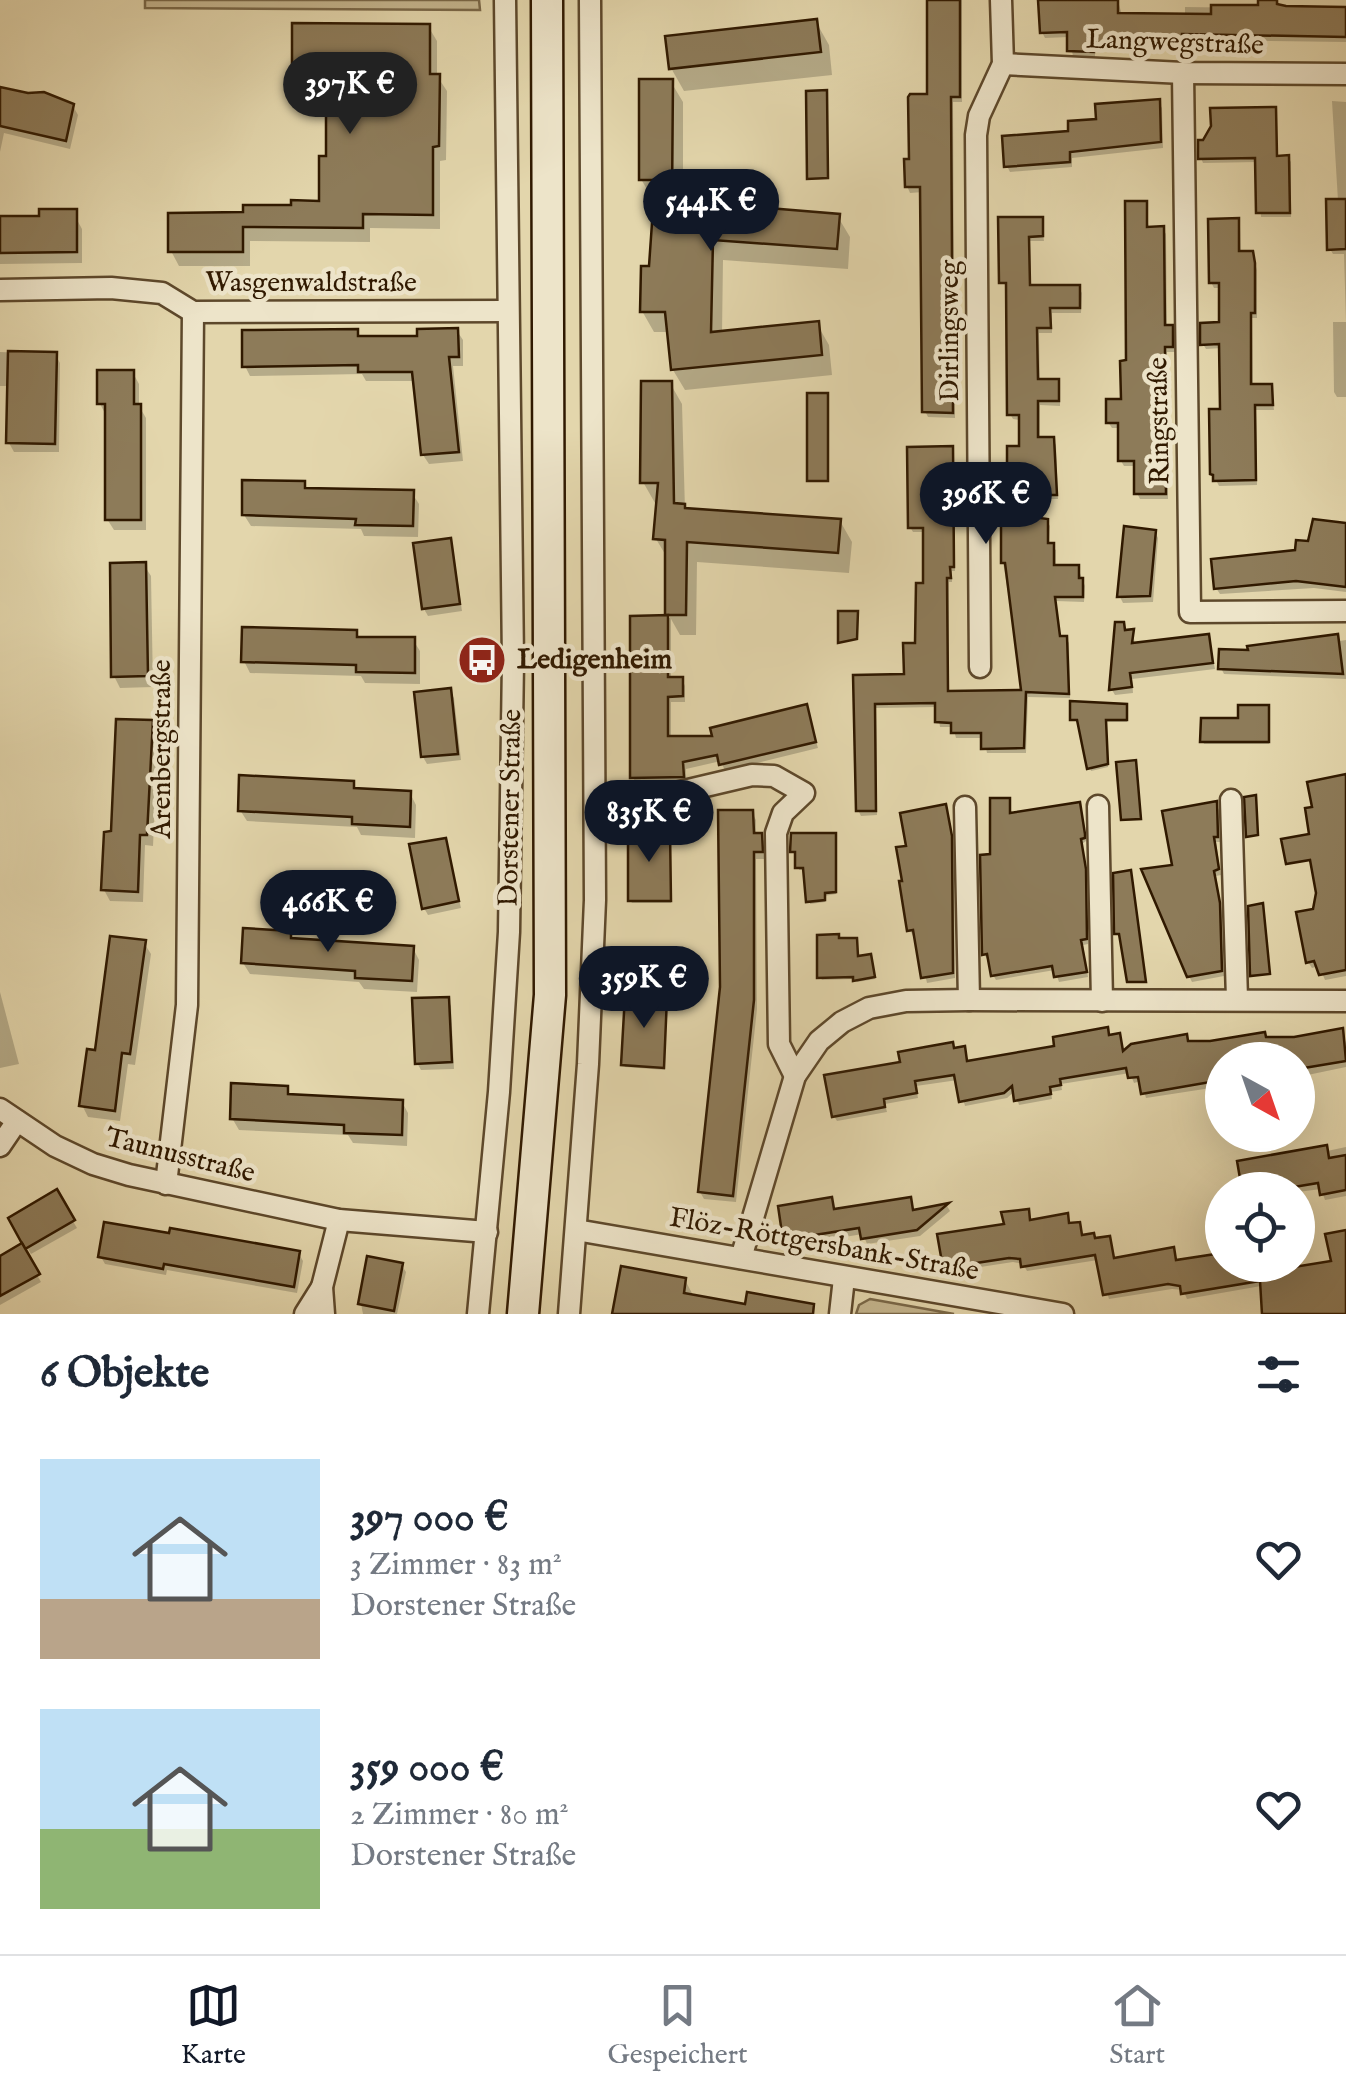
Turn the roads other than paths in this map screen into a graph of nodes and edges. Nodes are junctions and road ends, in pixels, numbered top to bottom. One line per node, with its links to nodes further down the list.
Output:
1 (505, 0): 9 (street, Dorstener Straße)
2 (548, 0): 34 (main road, Dorstener Straße)
3 (590, 0): 16 (street)
4 (1001, 0): 5 (street, Dirlingsweg)
5 (1003, 64): 6 (street, Langwegstraße); 12 (street, Dirlingsweg)
6 (1183, 73): 7 (street, Langwegstraße); 11 (street, Ringstraße)
7 (1346, 74)
8 (0, 290): 10 (street, Wasgenwaldstraße)
9 (507, 311): 10 (street, Wasgenwaldstraße); 27 (street, Dorstener Straße)
10 (194, 312): 24 (street, Arenbergstraße)
11 (1346, 611)
12 (980, 666)
13 (1231, 800): 17 (street)
14 (1098, 806): 19 (street)
15 (965, 807): 18 (street)
16 (595, 812): 21 (street); 26 (street)
17 (1237, 999): 19 (street); 20 (street)
18 (969, 1000): 19 (street); 21 (street)
19 (1102, 1001)
20 (1346, 1001)
21 (794, 1076): 28 (street)
22 (8, 1115): 23 (street, Taunusstraße); 24 (street, Taunusstraße)
23 (0, 1146)
24 (166, 1184): 25 (street, Taunusstraße)
25 (338, 1220): 27 (street, Taunusstraße); 30 (street)
26 (576, 1230): 28 (street, Flöz-Röttgersbank-Straße); 35 (street)
27 (487, 1232): 33 (street, Dorstener Straße)
28 (740, 1258): 29 (street, Flöz-Röttgersbank-Straße)
29 (844, 1278): 36 (street); 37 (street, Flöz-Röttgersbank-Straße)
30 (322, 1288): 31 (street); 32 (street)
31 (305, 1314)
32 (324, 1314)
33 (478, 1314)
34 (523, 1314)
35 (568, 1314)
36 (840, 1314)
37 (1063, 1314)

